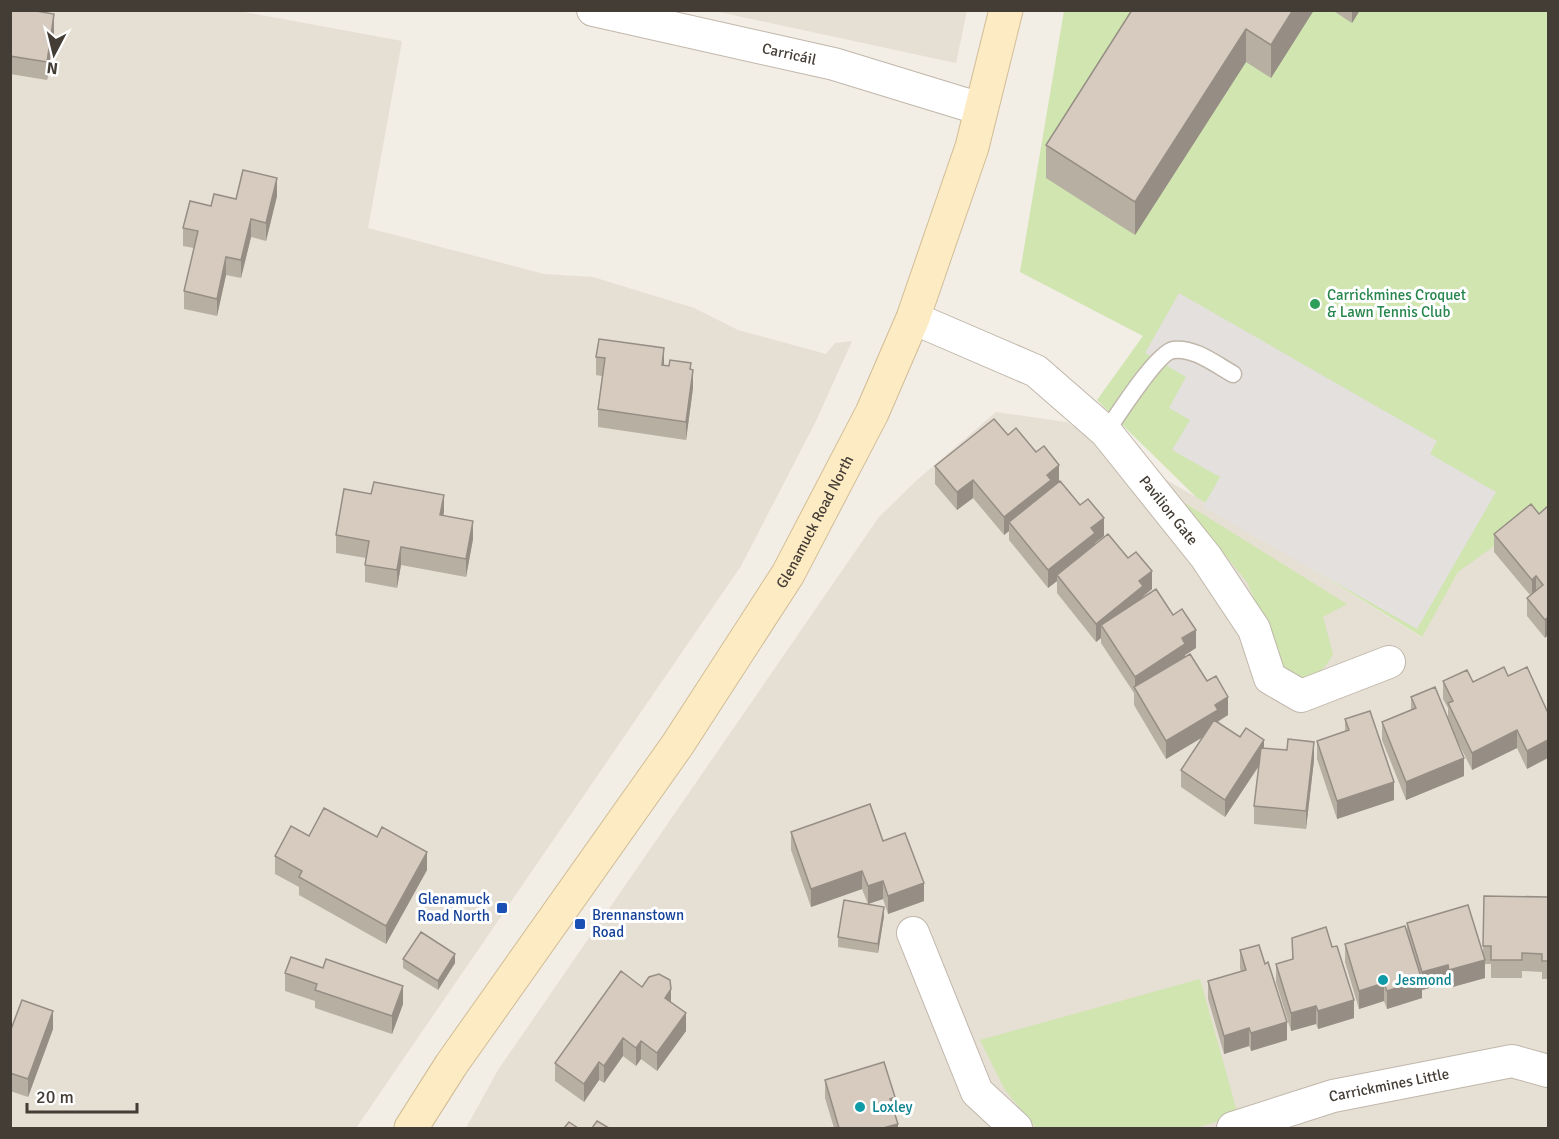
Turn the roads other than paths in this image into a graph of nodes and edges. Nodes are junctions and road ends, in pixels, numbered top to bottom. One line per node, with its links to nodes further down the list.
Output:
1 (593, 10): 3 (street, Carricáil)
2 (1006, 10): 3 (main road, Glenamuck Road North)
3 (981, 109): 4 (main road, Glenamuck Road North)
4 (913, 318): 6 (street, Pavilion Gate); 10 (main road, Glenamuck Road North)
5 (1233, 374): 6 (lane)
6 (1106, 432): 7 (street, Pavilion Gate)
7 (1389, 662)
8 (913, 933): 11 (street)
9 (1548, 1071): 12 (street, Carrickmines Little)
10 (411, 1128)
11 (1016, 1128)
12 (1233, 1128)

